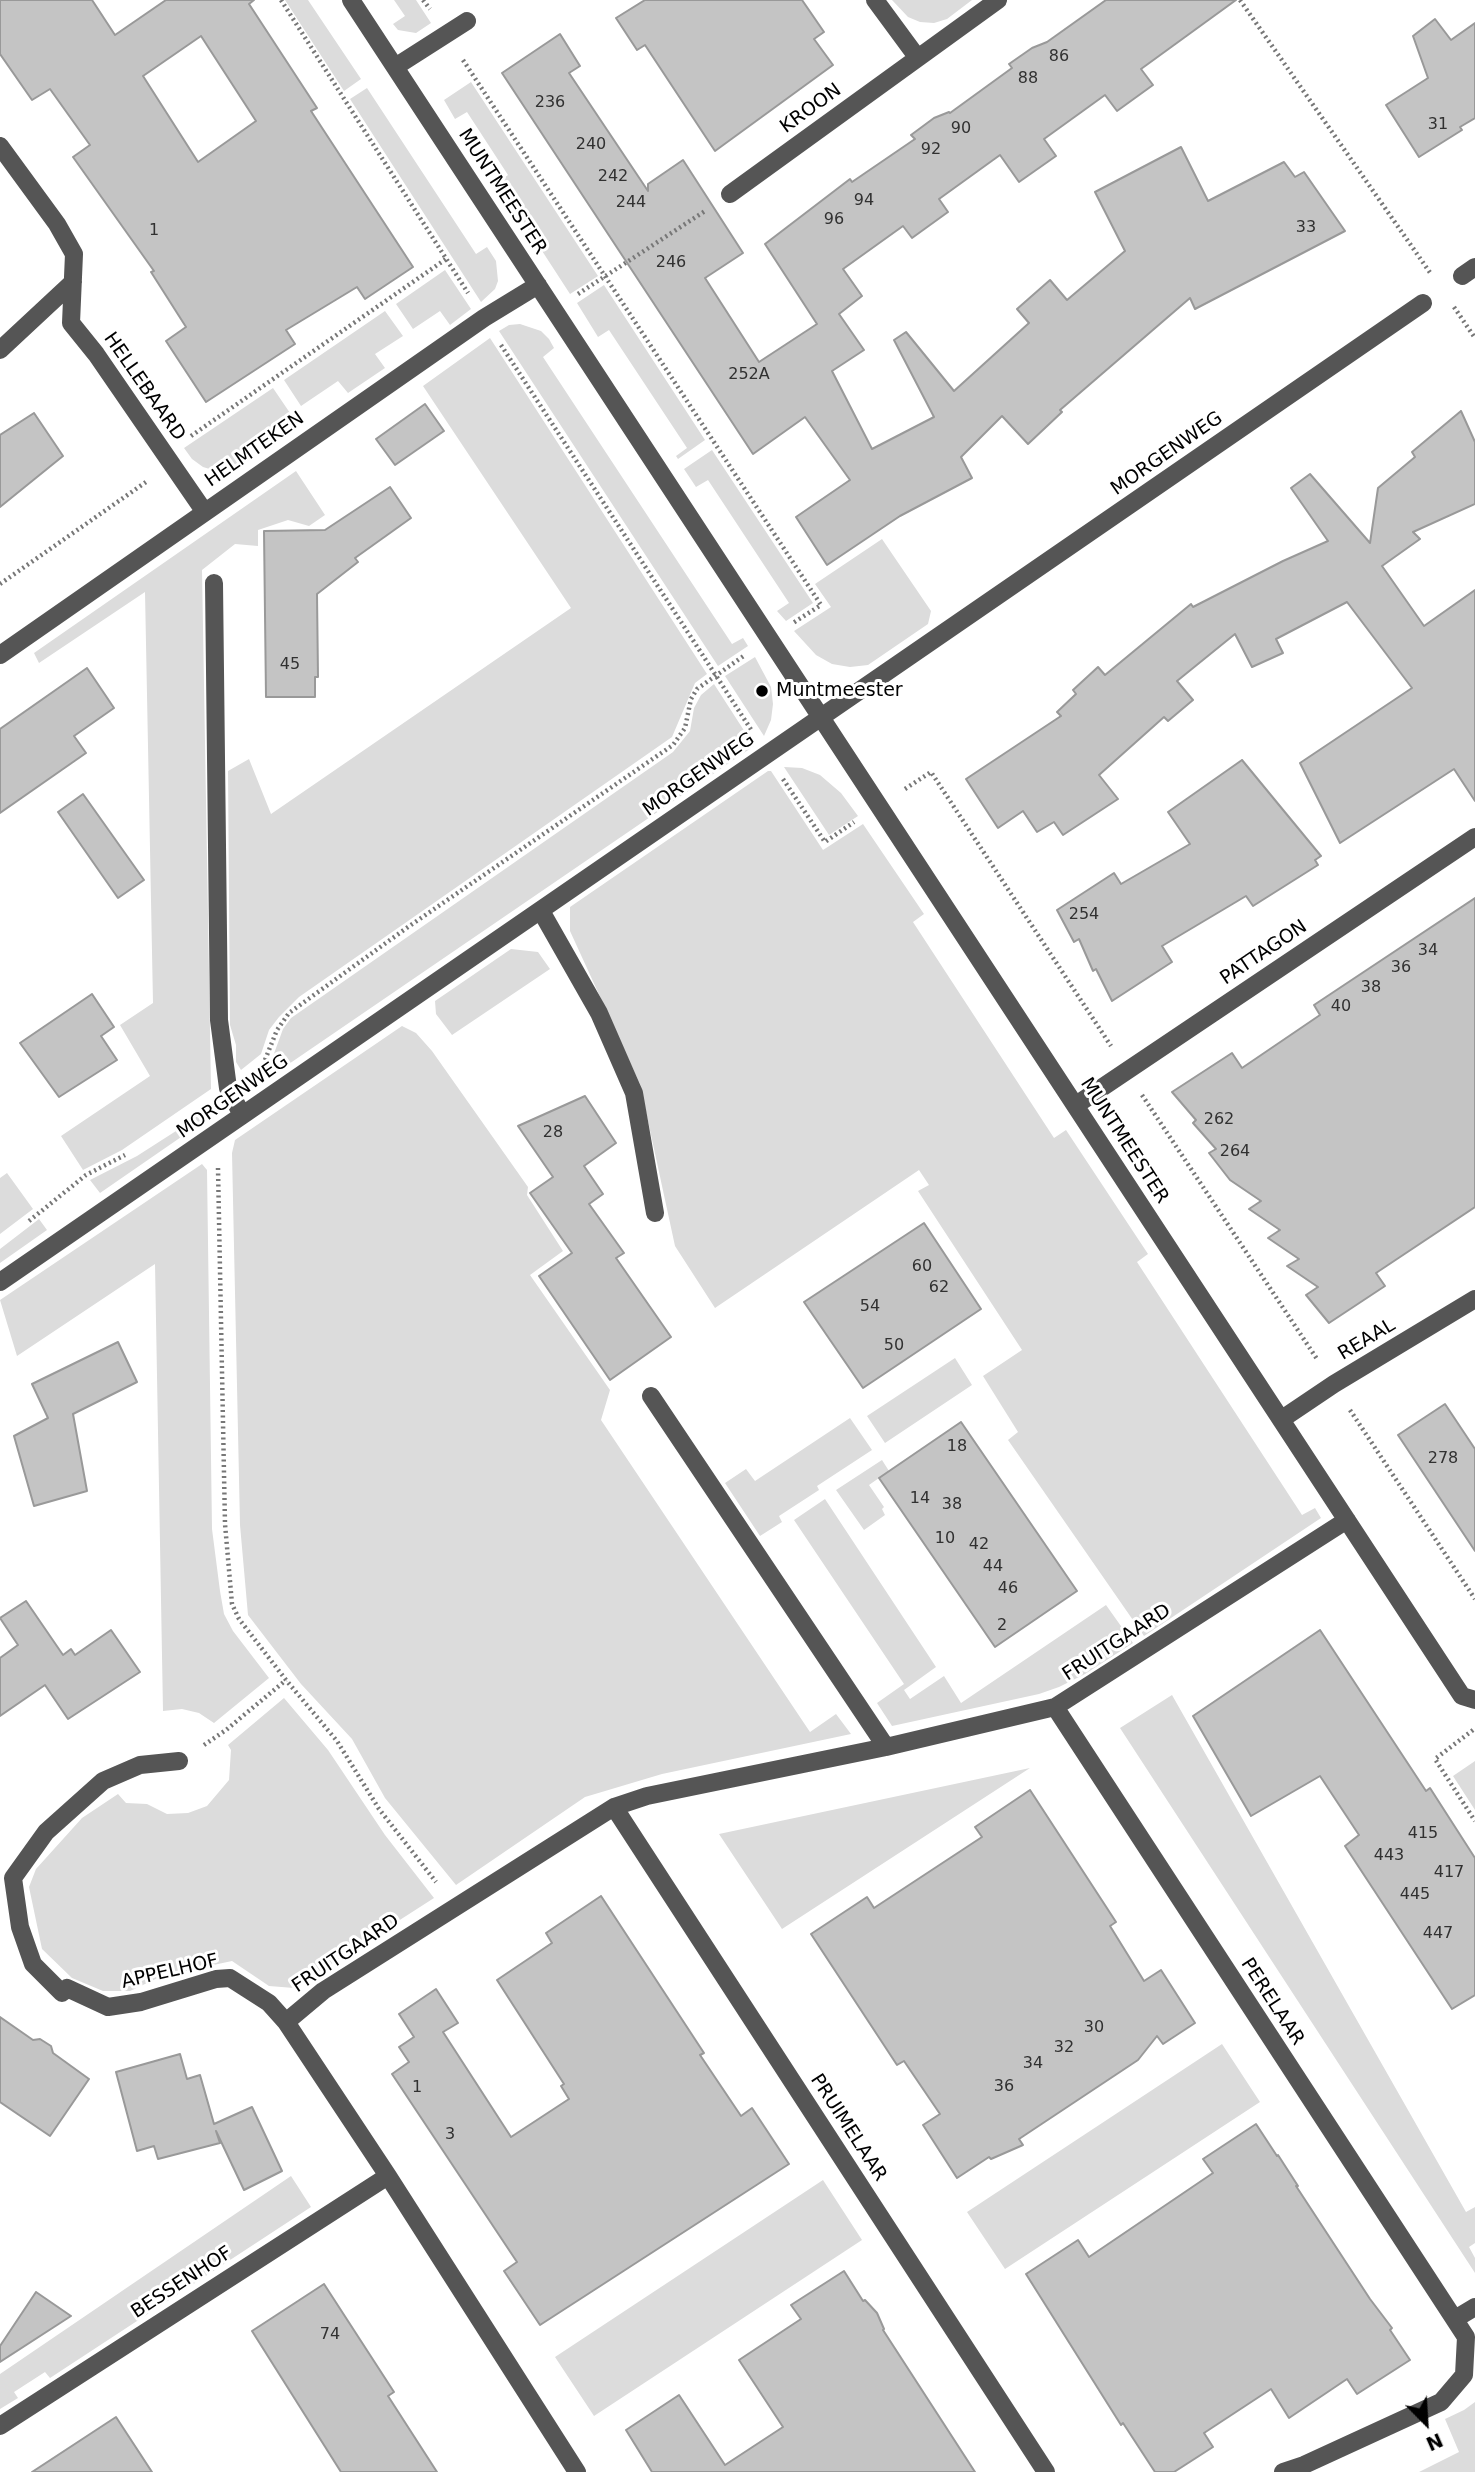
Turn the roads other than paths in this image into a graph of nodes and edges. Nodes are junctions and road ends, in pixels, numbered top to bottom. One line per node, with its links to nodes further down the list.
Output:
1 (351, 0): 6 (street, MUNTMEESTER)
2 (875, 0): 5 (street)
3 (998, 0): 5 (street, KROON)
4 (467, 21): 6 (street)
5 (917, 57): 8 (street, KROON)
6 (396, 67): 10 (street, MUNTMEESTER)
7 (0, 146): 9 (street, HELLEBAARD)
8 (730, 194)
9 (73, 282): 12 (street); 13 (street, HELLEBAARD)
10 (538, 285): 13 (street, HELMTEKEN); 16 (street, MUNTMEESTER)
11 (1423, 303): 16 (street, MORGENWEG)
12 (0, 350)
13 (204, 511): 15 (street, HELMTEKEN)
14 (214, 583): 20 (street)
15 (0, 654)
16 (821, 718): 18 (street, MORGENWEG); 19 (street, MUNTMEESTER)
17 (1475, 837): 19 (street, PATTAGON)
18 (541, 911): 20 (street, MORGENWEG); 21 (street)
19 (1076, 1105): 25 (street, MUNTMEESTER)
20 (242, 1115): 22 (street, MORGENWEG)
21 (654, 1213)
22 (0, 1282)
23 (1475, 1299): 25 (street, REAAL)
24 (651, 1396): 29 (street)
25 (1282, 1419): 26 (street, MUNTMEESTER)
26 (1347, 1520): 27 (street, MUNTMEESTER); 28 (street, FRUITGAARD)
27 (1475, 1700)
28 (1055, 1707): 29 (street, FRUITGAARD); 35 (street, PERELAAR)
29 (886, 1746): 31 (street, FRUITGAARD)
30 (179, 1761): 32 (street, APPELHOF)
31 (614, 1807): 32 (street, FRUITGAARD); 38 (street, PRUIMELAAR)
32 (286, 2022): 33 (street, FRUITGAARD)
33 (388, 2176): 36 (street, BESSENHOF); 37 (street, FRUITGAARD)
34 (1475, 2307): 35 (street)
35 (1455, 2319): 39 (street, PERELAAR)
36 (0, 2426)
37 (577, 2472)
38 (1046, 2472)
39 (1283, 2472)

